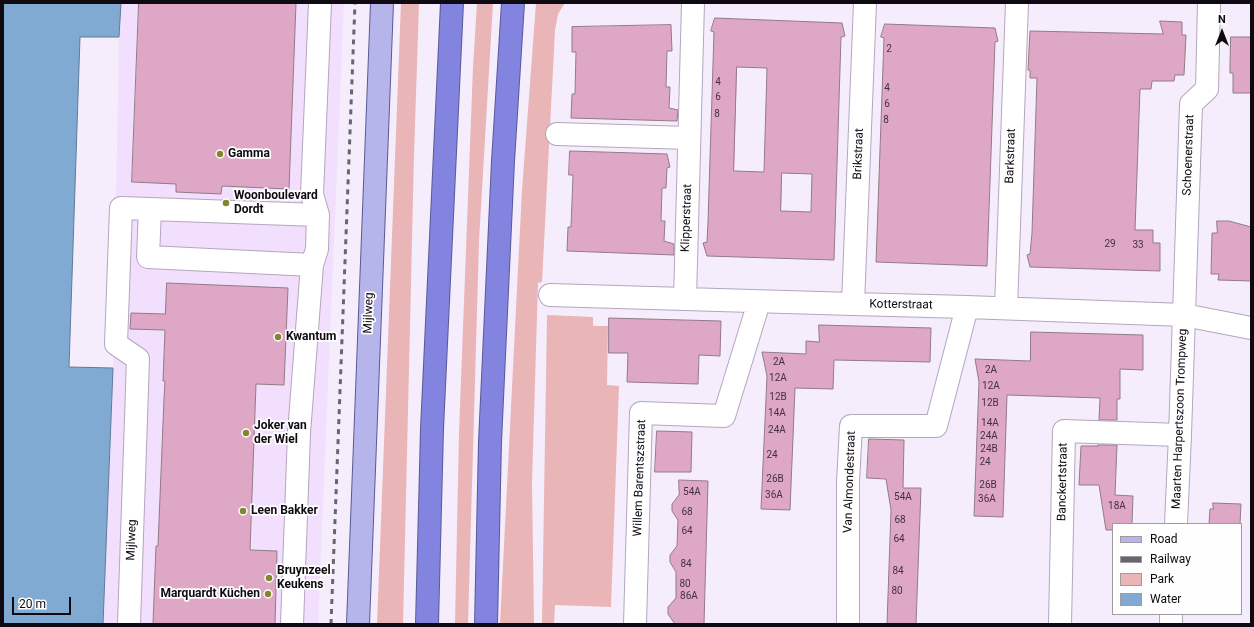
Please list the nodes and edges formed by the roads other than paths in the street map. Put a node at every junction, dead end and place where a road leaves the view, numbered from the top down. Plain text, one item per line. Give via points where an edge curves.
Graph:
1 (320, 3) edge
2 (382, 3) edge
3 (452, 3) edge
4 (513, 3) edge
5 (693, 3) edge
6 (865, 3) edge
7 (1017, 3) edge
8 (1209, 3) edge
9 (557, 134) dead end
10 (689, 138) junction
11 (150, 209) junction
12 (318, 215) junction
13 (312, 265) junction
14 (550, 295) dead end
15 (685, 298) junction
16 (759, 302) junction
17 (853, 304) junction
18 (968, 307) junction
19 (1006, 308) junction
20 (1184, 315) junction
21 (1251, 328) edge
22 (1180, 435) junction
23 (1176, 523) edge
24 (129, 624) edge
25 (292, 624) edge
26 (358, 624) edge
27 (427, 624) edge
28 (486, 624) edge
29 (636, 624) edge
30 (848, 624) edge
31 (1060, 624) edge

1 - 12 street via 312,194
2 - 26 main road, Mijlweg
3 - 27 highway via 432,421
4 - 28 highway via 502,161 490,442
5 - 10 street, Klipperstraat
6 - 17 street, Brikstraat
7 - 19 street, Barkstraat
8 - 20 street, Schoenerstraat via 1206,89 1191,104
9 - 10 street
10 - 15 street, Klipperstraat
11 - 12 street, Mijlweg
11 - 13 street via 148,257
11 - 24 street, Mijlweg via 121,208 116,344 138,359
12 - 13 street via 317,249
13 - 25 street via 299,433
14 - 15 street, Kotterstraat
15 - 16 street, Kotterstraat
16 - 17 street, Kotterstraat
16 - 29 street, Willem Barentszstraat via 724,416 641,413
17 - 18 street, Kotterstraat
18 - 19 street, Kotterstraat
18 - 30 street, Van Almondestraat via 936,426 850,426
19 - 20 street, Kotterstraat
20 - 21 street, Kotterstraat
20 - 22 street, Maarten Harpertszoon Trompweg
22 - 23 street, Maarten Harpertszoon Trompweg
22 - 31 street, Banckertstraat via 1064,431

